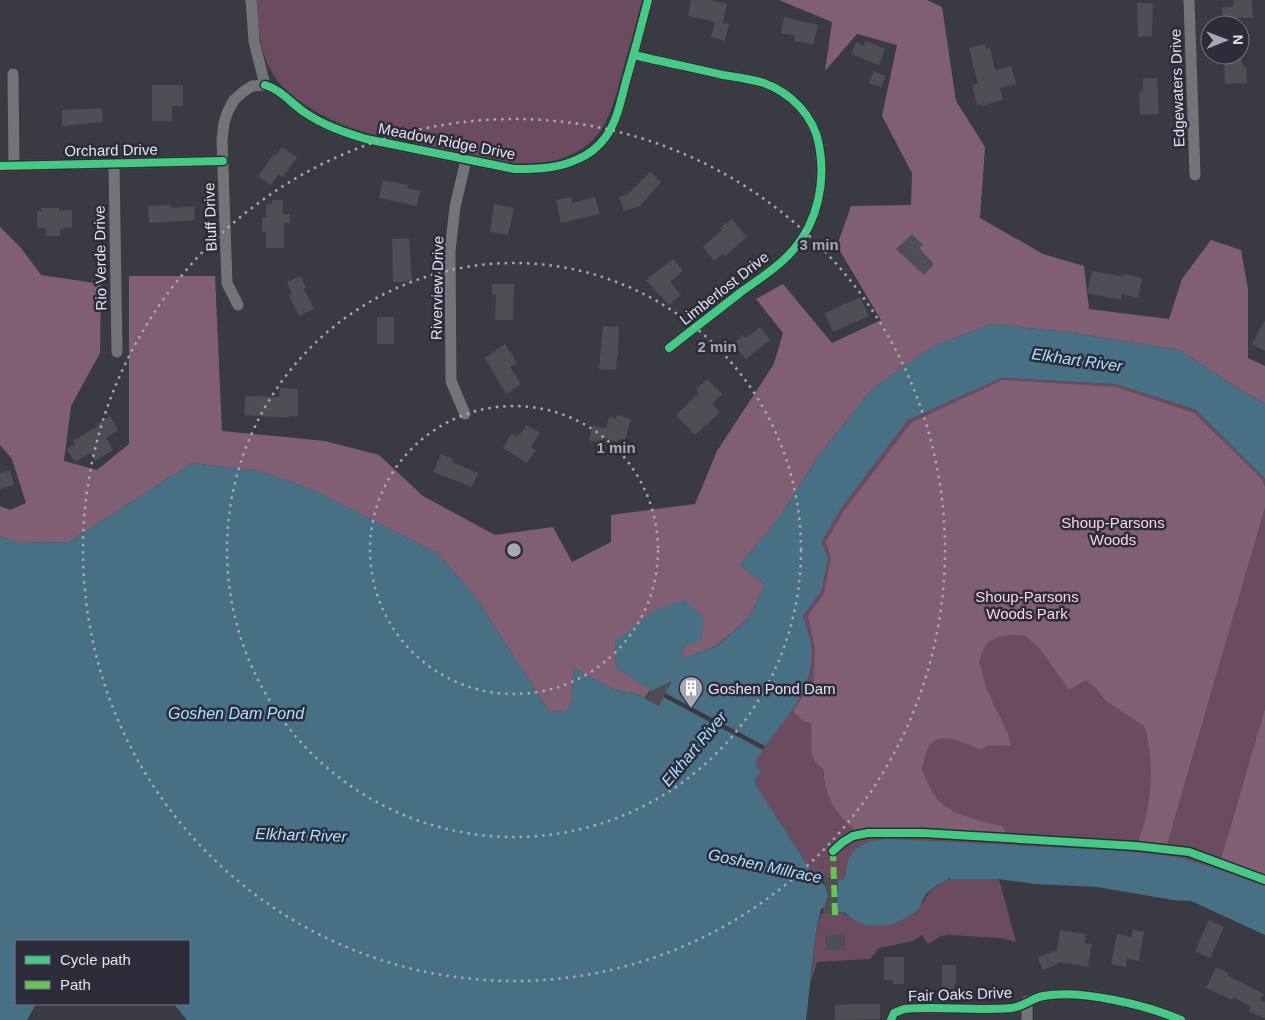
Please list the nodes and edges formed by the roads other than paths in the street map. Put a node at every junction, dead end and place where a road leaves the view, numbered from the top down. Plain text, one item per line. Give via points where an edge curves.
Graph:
1 (251, 0) edge
2 (648, 0) edge
3 (1188, 0) edge
4 (634, 55) junction
5 (13, 74) dead end
6 (265, 85) junction
7 (466, 160) junction
8 (223, 161) junction
9 (114, 164) junction
10 (0, 166) edge
11 (14, 166) junction
12 (1195, 175) dead end
13 (238, 305) dead end
14 (669, 348) dead end
15 (117, 352) dead end
16 (465, 414) dead end
17 (1027, 1001) junction
18 (893, 1016) edge
19 (1027, 1020) edge
20 (1181, 1020) edge

1 - 6 street via 254,41
2 - 4 street, Meadow Ridge Drive
3 - 12 street, Edgewaters Drive
4 - 7 street, Meadow Ridge Drive via 613,124 605,138 579,159 538,169 514,169
4 - 14 street, Limberlost Drive via 764,83 785,94 808,116 818,138 822,162 815,211 794,250
5 - 11 street
6 - 7 street, Meadow Ridge Drive via 320,122 342,132
6 - 8 street, Bluff Drive via 252,86 234,100 228,111 222,140
7 - 16 street, Riverview Drive via 455,208 450,251 451,381
8 - 9 street, Orchard Drive
8 - 13 street, Bluff Drive via 227,283
9 - 11 street, Orchard Drive
9 - 15 street, Rio Verde Drive
10 - 11 street, Orchard Drive
17 - 18 street, Fair Oaks Drive via 1014,1008 911,1008
17 - 19 street
17 - 20 street, Fair Oaks Drive via 1069,994 1135,1005

